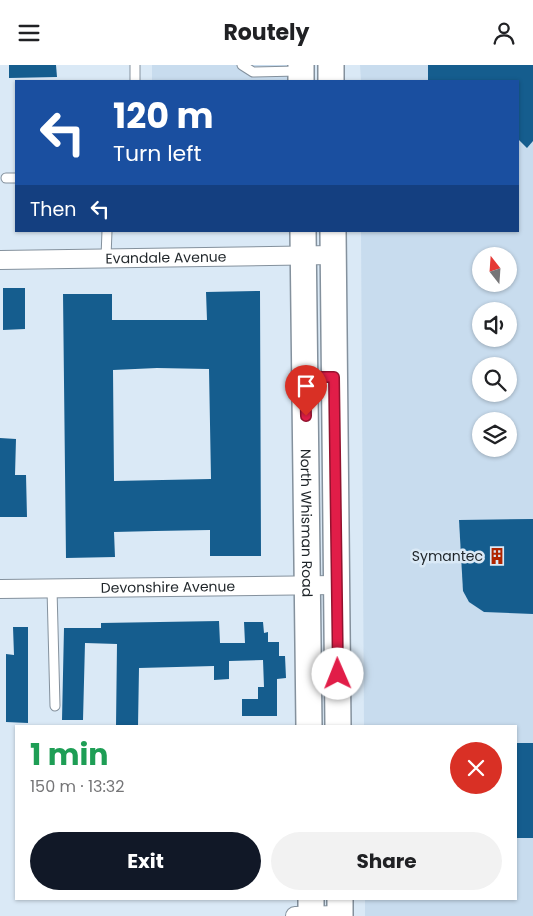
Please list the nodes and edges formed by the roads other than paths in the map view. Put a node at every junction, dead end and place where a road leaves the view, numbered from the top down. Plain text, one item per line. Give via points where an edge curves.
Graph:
1 (135, 65) edge
2 (242, 65) edge
3 (331, 65) edge
4 (301, 73) edge
5 (135, 80) edge
6 (331, 80) edge
7 (6, 178) dead end
8 (15, 178) edge
9 (107, 232) edge
10 (303, 243) edge
11 (333, 243) edge
12 (106, 257) junction
13 (0, 260) edge
14 (305, 377) junction
15 (334, 377) junction
16 (336, 585) junction
17 (308, 586) junction
18 (0, 589) edge
19 (52, 589) junction
20 (55, 707) dead end
21 (309, 725) edge
22 (338, 725) edge
23 (340, 910) edge
24 (307, 911) edge

1 - 5 lane
2 - 4 lane via 253,72
3 - 6 main road
7 - 8 lane
9 - 12 lane
10 - 11 street, Evandale Avenue
10 - 12 street, Evandale Avenue
10 - 14 main road, North Whisman Road
11 - 15 main road, North Whisman Road
12 - 13 street, Evandale Avenue
14 - 15 main road
14 - 17 main road, North Whisman Road
15 - 16 main road, North Whisman Road
16 - 17 street, Devonshire Avenue
16 - 22 main road, North Whisman Road
17 - 19 street, Devonshire Avenue
17 - 21 main road, North Whisman Road
18 - 19 street, Devonshire Avenue
19 - 20 lane
23 - 24 street

